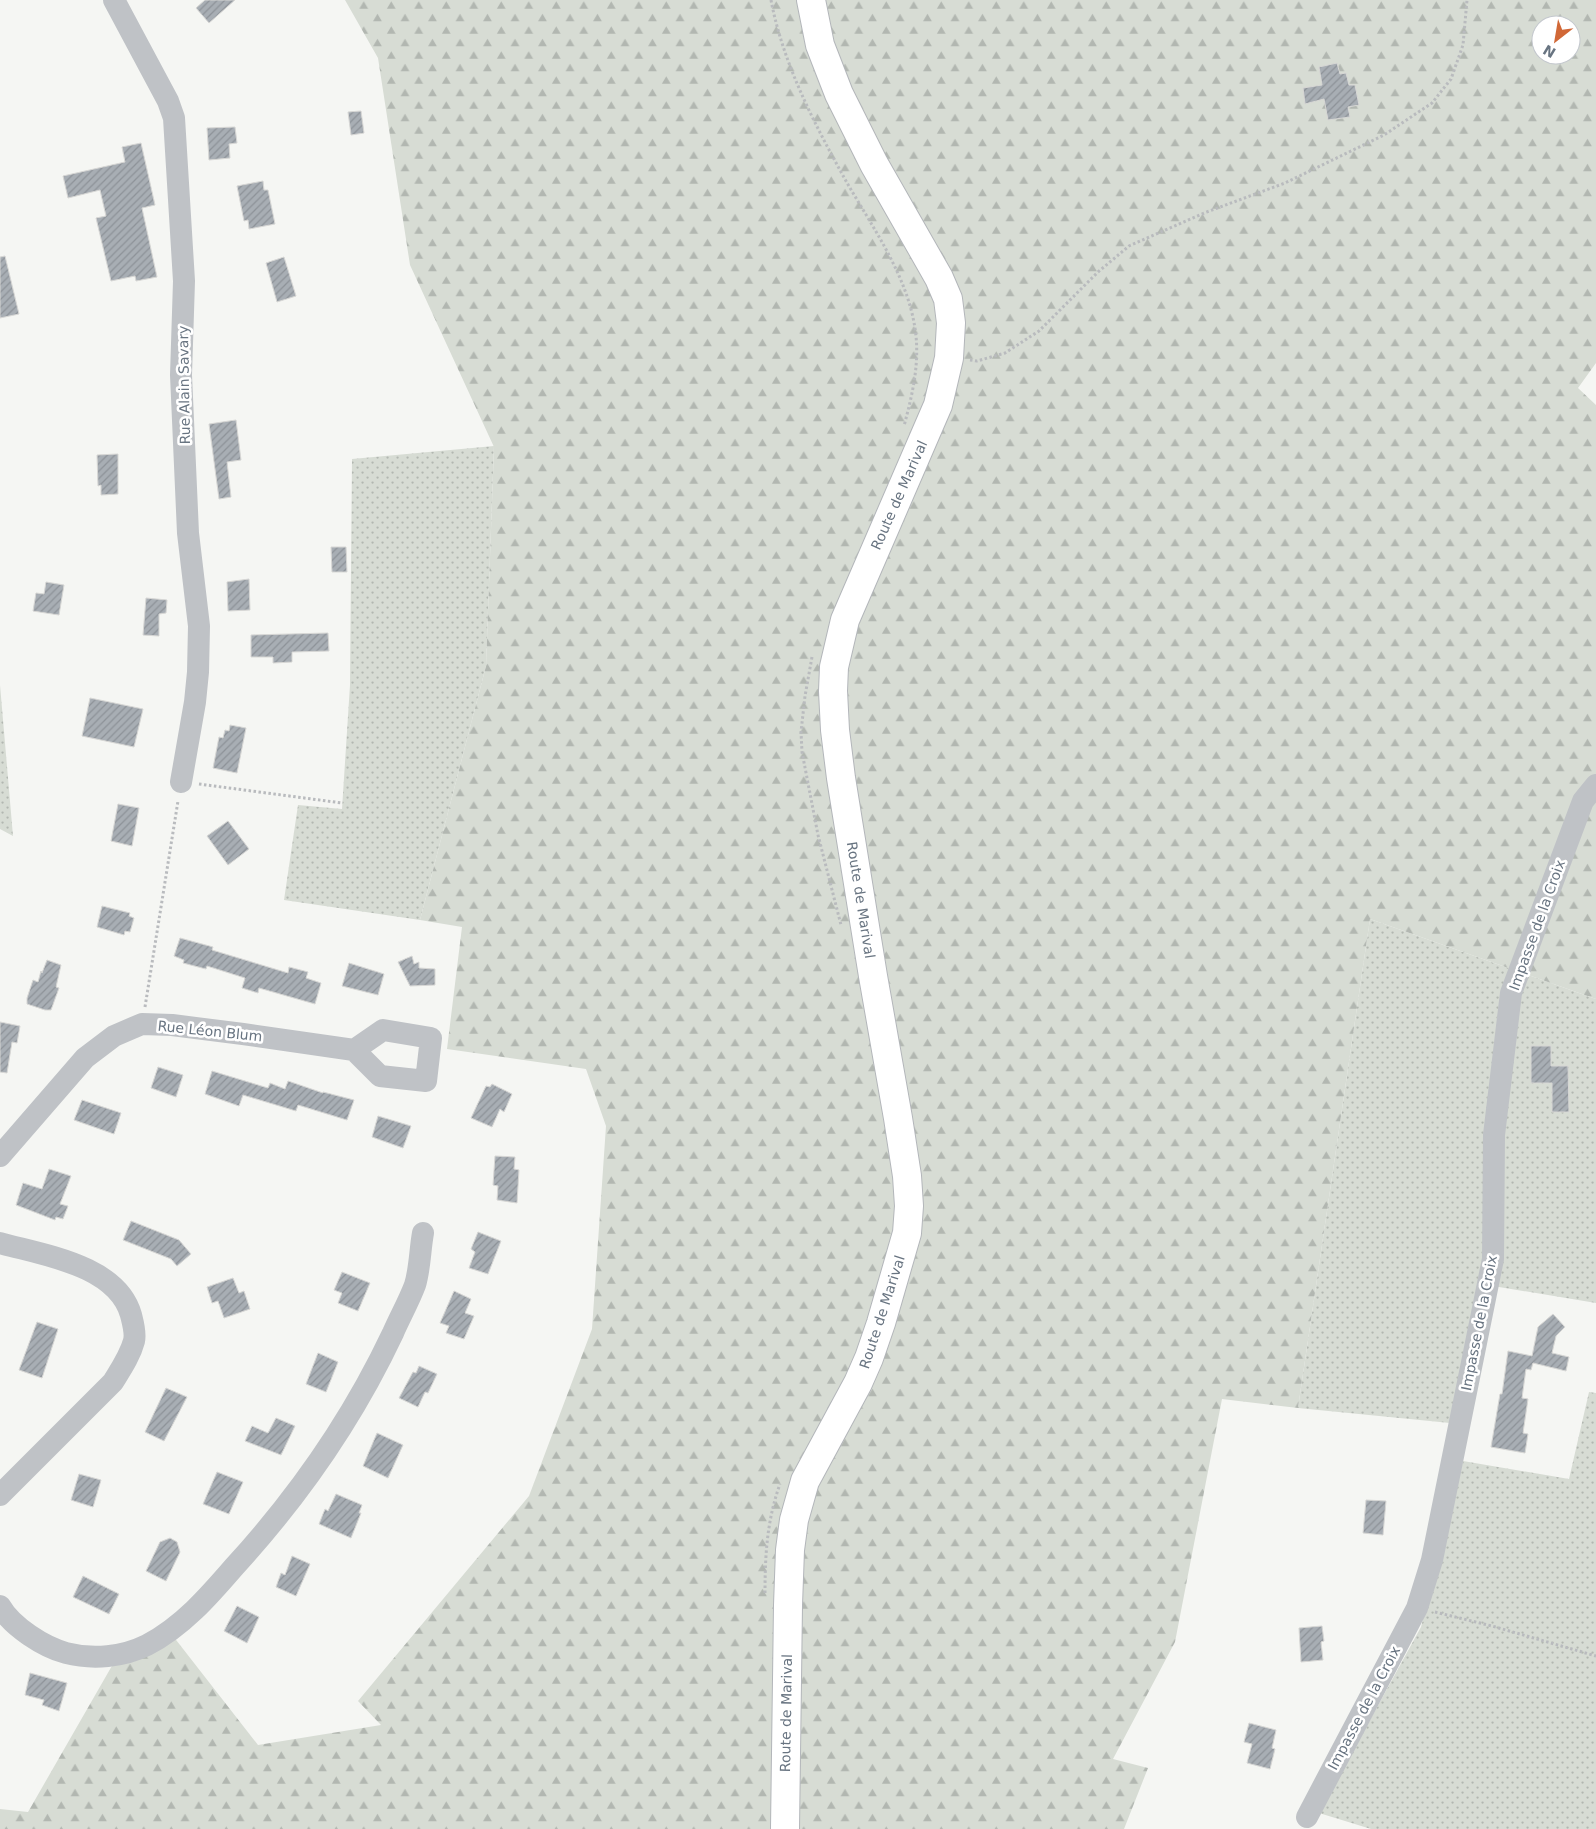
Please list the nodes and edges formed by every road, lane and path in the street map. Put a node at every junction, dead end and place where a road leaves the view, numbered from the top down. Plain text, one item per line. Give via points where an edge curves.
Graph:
1 (114, 0) edge
2 (771, 0) edge
3 (812, 0) edge
4 (1467, 0) edge
5 (950, 358) junction
6 (902, 432) dead end
7 (812, 656) dead end
8 (181, 782) junction
9 (1596, 785) edge
10 (342, 803) dead end
11 (842, 927) dead end
12 (142, 1024) junction
13 (354, 1050) dead end
14 (0, 1156) edge
15 (423, 1233) dead end
16 (0, 1243) edge
17 (781, 1480) dead end
18 (0, 1495) edge
19 (765, 1602) dead end
20 (0, 1606) edge
21 (1417, 1608) junction
22 (1596, 1656) edge
23 (1307, 1817) dead end
24 (785, 1829) edge

1 - 8 street, Rue Alain Savary via 174,118 184,282 182,375 188,533 199,626 195,702
2 - 6 path via 781,45 796,81 828,147 898,271 911,311 916,335 916,368
3 - 5 main road, Route de Marival via 820,45 839,94 948,299 952,322
4 - 5 path via 1463,45 1451,79 1432,103 1384,135 1285,183 1204,213 1129,246 1039,331 1005,353 977,361
5 - 24 main road, Route de Marival via 938,405 845,620 834,667 835,730 841,778 898,1118 909,1206 904,1242 869,1358 808,1474 794,1520 788,1587
7 - 11 path via 801,732 802,752 818,835
8 - 10 path
8 - 12 path
9 - 21 street, Impasse de la Croix via 1583,800 1511,993 1494,1136 1493,1259 1432,1560
12 - 13 street, Rue Léon Blum via 172,1025
12 - 14 street, Rue Léon Blum via 114,1036 84,1058
15 - 20 street via 415,1284 379,1363 349,1415 306,1481 265,1533 177,1626 146,1645 116,1656 82,1657 52,1649 23,1631
16 - 18 street via 78,1265 97,1274 128,1304 135,1339 113,1382
17 - 19 path via 768,1531
21 - 22 path
21 - 23 street, Impasse de la Croix

